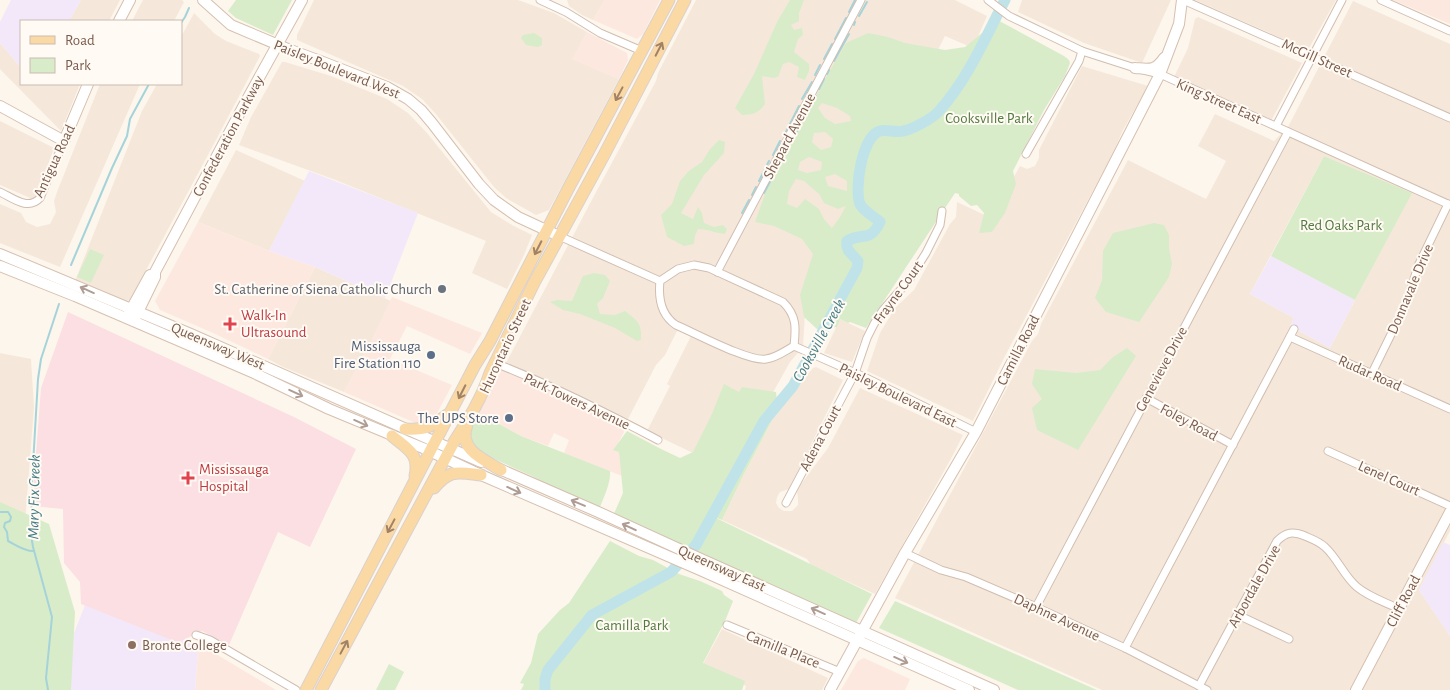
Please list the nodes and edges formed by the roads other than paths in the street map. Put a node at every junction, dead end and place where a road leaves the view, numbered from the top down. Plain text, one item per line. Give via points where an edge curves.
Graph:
1 (130, 0) edge
2 (203, 0) edge
3 (302, 0) edge
4 (540, 0) edge
5 (669, 0) edge
6 (685, 0) edge
7 (861, 0) edge
8 (1183, 0) edge
9 (1342, 0) edge
10 (1381, 0) edge
11 (557, 3) edge
12 (991, 3) edge
13 (120, 20) edge
14 (1450, 31) edge
15 (1174, 40) junction
16 (277, 45) junction
17 (642, 51) junction
18 (1082, 51) junction
19 (1312, 56) junction
20 (1135, 68) junction
21 (1160, 74) junction
22 (88, 85) edge
23 (0, 106) edge
24 (1450, 118) edge
25 (1276, 126) junction
26 (1288, 132) junction
27 (64, 141) junction
28 (1026, 154) dead end
29 (0, 192) edge
30 (1449, 204) edge
31 (942, 211) dead end
32 (547, 230) junction
33 (559, 236) junction
34 (0, 254) edge
35 (0, 266) edge
36 (717, 272) junction
37 (660, 281) junction
38 (133, 316) junction
39 (1294, 329) dead end
40 (1290, 337) junction
41 (796, 347) junction
42 (495, 363) junction
43 (855, 373) junction
44 (1372, 374) junction
45 (1146, 398) junction
46 (1450, 409) edge
47 (452, 411) junction
48 (471, 416) junction
49 (405, 429) junction
50 (976, 432) junction
51 (392, 436) junction
52 (658, 440) dead end
53 (1233, 445) junction
54 (433, 446) junction
55 (1328, 451) dead end
56 (448, 453) junction
57 (500, 470) junction
58 (480, 475) junction
59 (414, 483) junction
60 (423, 501) junction
61 (786, 504) dead end
62 (1450, 506) edge
63 (1450, 512) edge
64 (905, 553) junction
65 (700, 565) junction
66 (1036, 607) junction
67 (1399, 609) junction
68 (1238, 615) junction
69 (727, 625) dead end
70 (862, 630) junction
71 (196, 635) dead end
72 (1289, 638) dead end
73 (857, 640) junction
74 (1125, 648) junction
75 (840, 672) junction
76 (1199, 686) junction
77 (296, 690) edge
78 (306, 690) edge
79 (321, 690) edge
80 (830, 690) edge
81 (968, 690) edge
82 (994, 690) edge
83 (1207, 690) edge
84 (1356, 690) edge

1 - 13 main road
2 - 16 main road, Paisley Boulevard West via 231,25
3 - 16 main road, Confederation Parkway
4 - 11 street
5 - 17 main road, Hurontario Street
33 -> 6 main road, Hurontario Street
7 - 36 street, Shepard Avenue
8 - 15 main road, Camilla Road
8 - 19 street, McGill Street
9 - 19 street
10 - 14 street
11 - 17 street via 600,33
12 - 18 street, King Street East
15 - 20 main road via 1158,66
15 - 21 main road, Camilla Road
16 - 32 main road, Paisley Boulevard West via 386,87 408,99 421,110 494,200
16 - 38 main road, Confederation Parkway
17 -> 32 main road, Hurontario Street
18 - 20 street, King Street East
18 - 28 street
19 - 24 street, McGill Street
19 - 25 street
20 - 21 street, King Street East
21 - 25 street, King Street East
21 - 50 main road, Camilla Road
22 - 27 main road, Antigua Road
23 - 27 main road
25 - 26 street, King Street East
26 - 30 street, King Street East
26 - 45 street, Genevieve Drive
27 - 29 street, Antigua Road via 37,202 25,204
30 - 44 street, Donnavale Drive via 1418,266 1407,302
31 - 43 street, Frayne Court via 940,225 913,274 874,324
32 - 33 main road, Paisley Boulevard West
32 -> 47 main road, Hurontario Street
33 - 37 street
33 - 42 main road, Hurontario Street
38 -> 34 main road, Queensway West
35 - 38 main road, Queensway West
36 - 37 street via 688,266
36 - 41 street via 790,308 796,329
37 - 41 street via 662,308 676,325 758,360
38 - 49 main road, Queensway West via 285,375
38 -> 51 main road, Queensway West
39 - 40 street
40 - 44 street, Rudar Road
40 - 53 street
41 - 43 street, Paisley Boulevard East
42 - 48 main road, Hurontario Street
42 - 52 street, Park Towers Avenue via 573,397
43 - 50 street, Paisley Boulevard East
43 - 61 street, Adena Court
44 - 46 street, Rudar Road
45 - 53 street, Foley Road
45 - 66 street, Genevieve Drive
47 - 49 main road via 429,428
47 - 54 main road, Hurontario Street
48 - 56 main road, Hurontario Street
48 - 57 main road via 464,432 467,444 474,454
49 - 54 main road, Queensway West
50 - 64 main road, Camilla Road
51 - 54 main road, Queensway West
51 - 59 main road via 415,458 418,466
53 - 74 street
54 - 56 main road
54 - 59 main road, Hurontario Street
55 - 62 street, Lenel Court
56 - 57 main road, Queensway East
56 - 58 main road, Queensway East
56 - 60 main road, Hurontario Street
65 -> 57 main road, Queensway East via 678,549 596,510
58 - 60 main road via 460,472 448,475
58 -> 65 main road, Queensway East via 675,560
59 -> 78 main road, Hurontario Street
79 -> 60 main road, Hurontario Street
63 - 67 main road, Cliff Road
64 - 66 street, Daphne Avenue
64 - 70 main road, Camilla Road
70 -> 65 main road, Queensway East
65 - 73 main road, Queensway East
66 - 74 street, Daphne Avenue
67 - 68 street, Arbordale Drive via 1364,592 1321,543 1294,532 1277,541
67 - 84 main road, Cliff Road
68 - 72 street
68 - 76 street, Arbordale Drive
69 - 75 street, Camilla Place
70 - 73 main road, Camilla Road
70 - 82 main road, Queensway East
71 - 77 street
73 - 75 main road, Camilla Road
73 -> 81 main road, Queensway East
74 - 76 street, Daphne Avenue
75 - 80 main road, Camilla Road
76 - 83 street, Daphne Avenue

